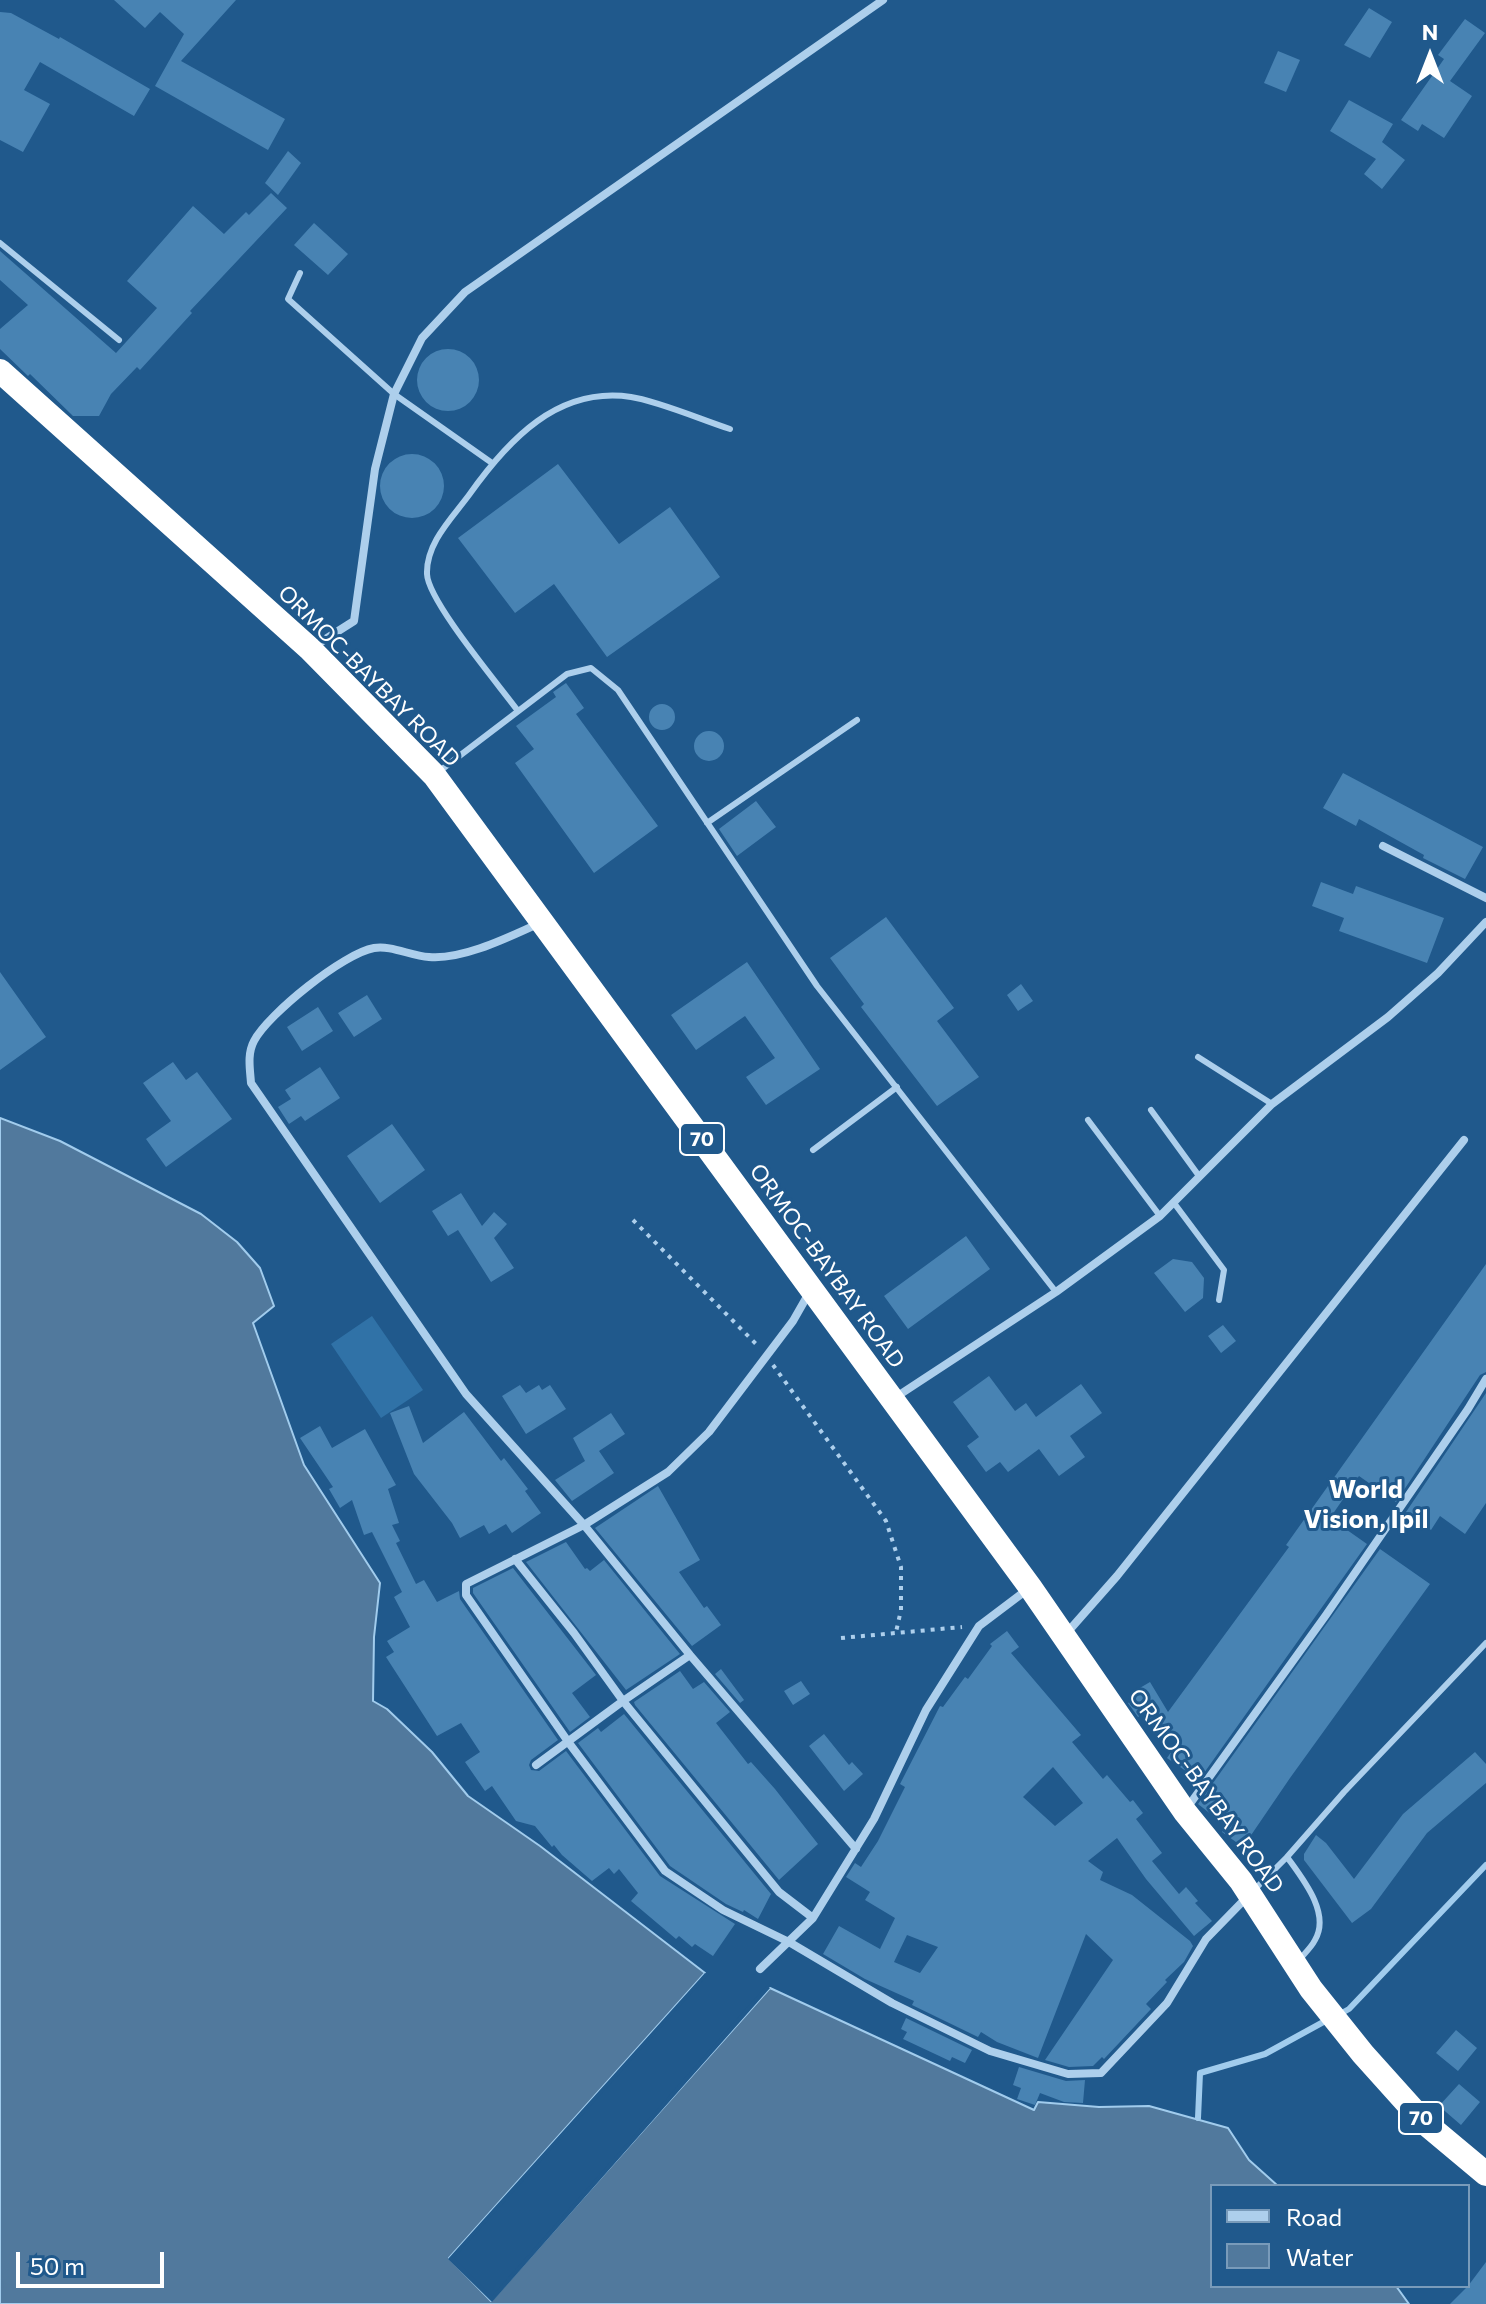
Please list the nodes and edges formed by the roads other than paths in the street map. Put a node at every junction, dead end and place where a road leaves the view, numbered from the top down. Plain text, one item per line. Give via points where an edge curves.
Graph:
1 (883, 0) edge
2 (0, 243) edge
3 (300, 273) dead end
4 (119, 340) dead end
5 (0, 371) edge
6 (394, 394) junction
7 (730, 429) dead end
8 (492, 463) junction
9 (310, 649) junction
10 (518, 711) junction
11 (857, 720) dead end
12 (434, 775) junction
13 (707, 823) junction
14 (1383, 846) dead end
15 (1486, 898) edge
16 (543, 922) junction
17 (1486, 922) edge
18 (1198, 1057) dead end
19 (897, 1087) junction
20 (1272, 1104) junction
21 (1151, 1110) dead end
22 (1088, 1120) dead end
23 (1464, 1140) dead end
24 (813, 1150) dead end
25 (1199, 1176) junction
26 (1174, 1203) junction
27 (1160, 1216) junction
28 (812, 1287) junction
29 (1056, 1292) junction
30 (1219, 1300) dead end
31 (1486, 1379) edge
32 (892, 1400) junction
33 (584, 1525) junction
34 (515, 1559) junction
35 (1030, 1587) junction
36 (1065, 1636) junction
37 (1486, 1643) edge
38 (690, 1655) junction
39 (623, 1701) junction
40 (569, 1743) junction
41 (536, 1765) dead end
42 (1185, 1812) junction
43 (856, 1849) junction
44 (1287, 1857) junction
45 (1250, 1894) junction
46 (813, 1918) junction
47 (789, 1942) junction
48 (1294, 1965) junction
49 (760, 1969) dead end
50 (1486, 2174) edge

1 - 6 street via 465,292 422,338
2 - 4 lane
3 - 6 lane via 288,299
5 - 9 highway, ORMOC-BAYBAY ROAD / 70
6 - 8 lane
6 - 9 street via 375,469 354,621
7 - 8 lane via 632,397 588,396 548,412
8 - 10 lane via 434,542 427,575 444,612
9 - 12 highway, ORMOC-BAYBAY ROAD / 70
10 - 12 lane
10 - 13 lane via 567,674 591,668 618,690
11 - 13 lane
12 - 16 highway, ORMOC-BAYBAY ROAD / 70
13 - 19 lane via 817,986
14 - 15 street
16 - 28 highway, ORMOC-BAYBAY ROAD / 70
16 - 33 street via 454,955 429,957 375,948 341,962 281,1008 254,1040 249,1056 251,1083 466,1394
17 - 20 street via 1388,1017
18 - 20 lane
19 - 24 lane
19 - 29 lane
20 - 25 street
21 - 25 lane
22 - 27 lane
23 - 36 street
25 - 26 street
26 - 27 street
26 - 30 lane via 1224,1270
27 - 29 street
28 - 32 highway, ORMOC-BAYBAY ROAD / 70
28 - 33 street via 793,1321 709,1432 668,1472
29 - 32 street
31 - 42 street
32 - 35 highway, ORMOC-BAYBAY ROAD / 70
33 - 34 street
33 - 38 street
34 - 39 street
34 - 40 street via 466,1584 466,1595
35 - 36 highway, ORMOC-BAYBAY ROAD / 70
35 - 43 street via 979,1626 926,1710
36 - 42 highway, ORMOC-BAYBAY ROAD / 70
37 - 44 lane
38 - 39 street
38 - 43 street
39 - 40 street
39 - 46 street via 779,1892
40 - 41 street
40 - 47 street via 665,1871 723,1910
42 - 45 highway, ORMOC-BAYBAY ROAD / 70
43 - 46 street
44 - 45 lane
44 - 48 lane via 1309,1887 1319,1919 1317,1938
45 - 47 street via 1206,1939 1167,2003 1136,2038 1101,2073 1087,2075 990,2051 892,2003
45 - 48 highway, ORMOC-BAYBAY ROAD / 70
46 - 47 street
47 - 49 street
48 - 50 highway, ORMOC-BAYBAY ROAD / 70 via 1425,2123

